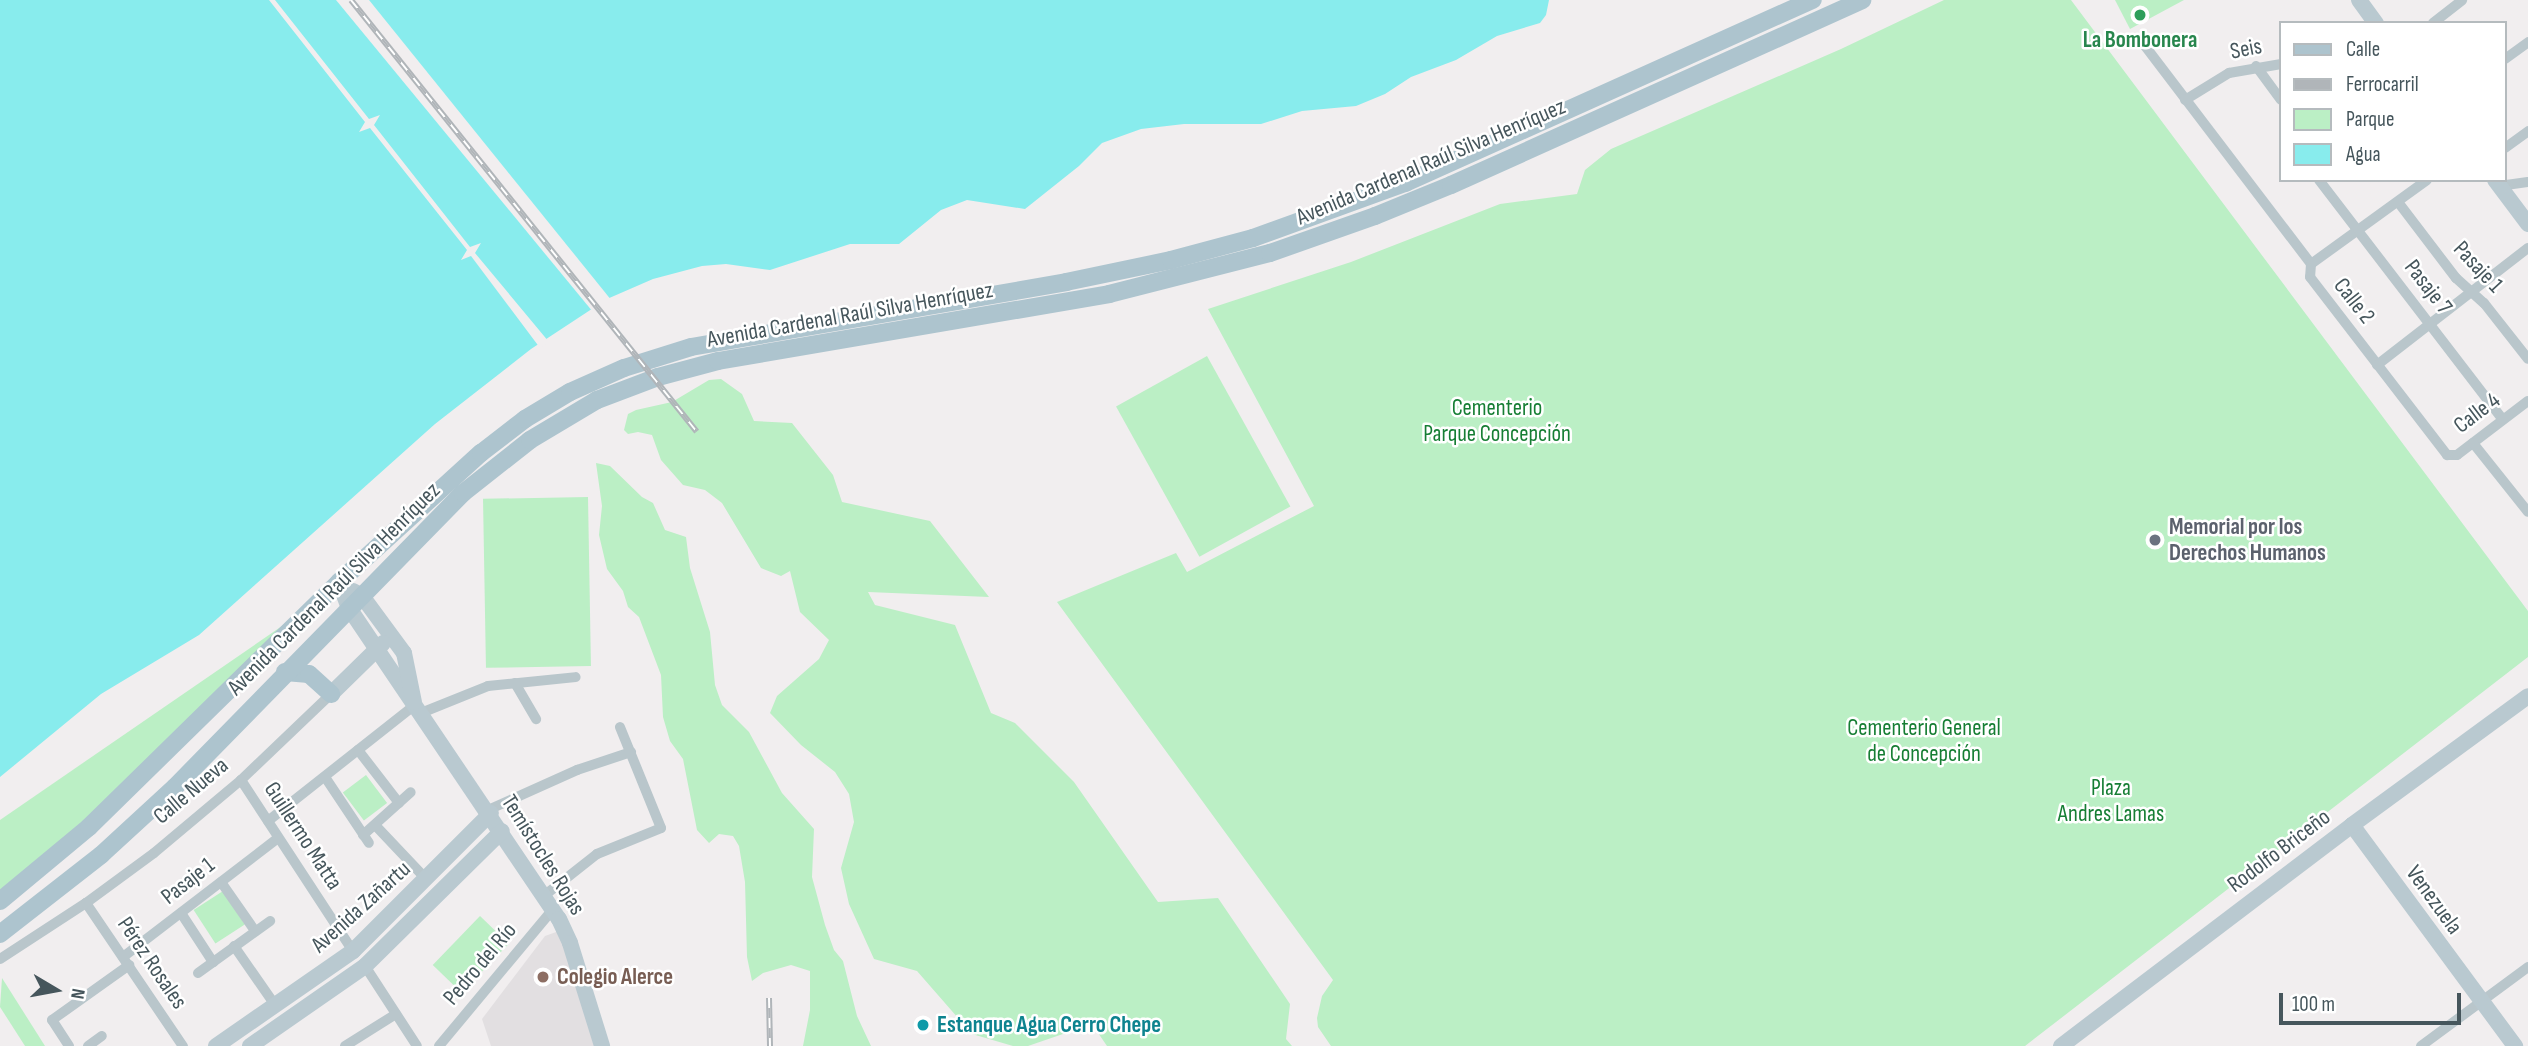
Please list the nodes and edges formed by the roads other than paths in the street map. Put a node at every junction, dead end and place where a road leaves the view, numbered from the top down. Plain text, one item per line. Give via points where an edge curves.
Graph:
1 (1813, 0) edge
2 (1862, 0) edge
3 (2359, 0) edge
4 (2462, 0) edge
5 (2375, 21) edge
6 (2436, 21) edge
7 (2142, 42) dead end
8 (2528, 42) edge
9 (2507, 58) edge
10 (2280, 64) edge
11 (2256, 66) junction
12 (2280, 99) edge
13 (2185, 100) junction
14 (2528, 131) edge
15 (2507, 147) edge
16 (2320, 182) edge
17 (2424, 182) edge
18 (2528, 182) edge
19 (2497, 183) edge
20 (2398, 202) junction
21 (2528, 224) edge
22 (2357, 231) junction
23 (2528, 248) edge
24 (2312, 264) junction
25 (2471, 293) junction
26 (2430, 324) junction
27 (2528, 359) edge
28 (2377, 365) junction
29 (2528, 401) edge
30 (2503, 420) junction
31 (2473, 443) junction
32 (2450, 456) joint
33 (2527, 509) edge
34 (339, 582) junction
35 (355, 602) junction
36 (392, 634) junction
37 (377, 650) junction
38 (285, 672) junction
39 (576, 677) dead end
40 (515, 683) junction
41 (331, 694) junction
42 (2528, 696) edge
43 (418, 709) junction
44 (536, 719) dead end
45 (620, 727) dead end
46 (358, 750) junction
47 (631, 752) junction
48 (325, 777) junction
49 (241, 780) junction
50 (411, 792) dead end
51 (399, 803) junction
52 (489, 812) junction
53 (268, 821) junction
54 (375, 825) junction
55 (2351, 825) junction
56 (502, 831) junction
57 (278, 838) junction
58 (426, 879) junction
59 (221, 882) junction
60 (0, 901) edge
61 (549, 902) junction
62 (86, 903) junction
63 (181, 913) junction
64 (270, 920) dead end
65 (255, 931) junction
66 (0, 934) edge
67 (234, 946) junction
68 (353, 951) junction
69 (0, 959) edge
70 (126, 961) junction
71 (213, 962) junction
72 (365, 966) junction
73 (2528, 967) edge
74 (198, 973) dead end
75 (2481, 1001) junction
76 (275, 1005) junction
77 (396, 1014) junction
78 (102, 1037) dead end
79 (69, 1046) edge
80 (88, 1046) edge
81 (183, 1046) edge
82 (216, 1046) edge
83 (250, 1046) edge
84 (345, 1046) edge
85 (416, 1046) edge
86 (439, 1046) edge
87 (602, 1046) edge
88 (2061, 1046) edge
89 (2421, 1046) edge
90 (2515, 1046) edge

1 - 34 main road, Avenida Cardenal Raúl Silva Henríquez via 1405,183 1254,238 1066,282 723,340 624,368 551,402 502,436
2 - 35 main road, Avenida Cardenal Raúl Silva Henríquez via 1451,185 1270,253 1109,294 718,361 615,392 552,425 485,474
3 - 5 street
4 - 6 street
7 - 13 street, Calle 2
8 - 9 street
10 - 11 street, Seis
11 - 12 street
11 - 13 street, Seis via 2228,73
13 - 24 street, Calle 2
14 - 15 street
16 - 22 street, Pasaje 7
17 - 20 street
18 - 19 street
19 - 21 street
20 - 22 street
20 - 25 street, Pasaje 1
22 - 24 street
22 - 26 street, Pasaje 7
23 - 25 street
24 - 28 street, Calle 2 via 2309,277
25 - 26 street
25 - 27 street, Pasaje 1
26 - 28 street
26 - 30 street, Pasaje 7
28 - 32 street, Calle 2
29 - 30 street, Calle 4
30 - 31 street, Calle 4
31 - 32 street, Calle 4
31 - 33 street
34 - 35 street, Temístocles Rojas
34 - 60 main road, Avenida Cardenal Raúl Silva Henríquez via 157,763 52,860
35 - 36 street, Temístocles Rojas
35 - 37 street, Temístocles Rojas
35 - 38 main road, Avenida Cardenal Raúl Silva Henríquez
36 - 37 street, Calle Nueva
36 - 43 street, Temístocles Rojas via 408,662
37 - 41 street, Calle Nueva
37 - 43 street, Temístocles Rojas
38 - 41 main road via 309,674
38 - 66 main road, Avenida Cardenal Raúl Silva Henríquez via 137,823
39 - 40 street
40 - 43 street via 476,689
40 - 44 street
41 - 49 street, Calle Nueva
42 - 55 street, Rodolfo Briceño
43 - 46 street
43 - 52 street, Temístocles Rojas
45 - 47 street
46 - 48 street
46 - 51 street
47 - 52 street via 577,770
47 - 61 street, Pedro del Río via 661,828 597,853
48 - 53 street
48 - 54 street via 366,839
49 - 53 street, Guillermo Matta
49 - 62 street, Calle Nueva
50 - 51 street
51 - 54 street
52 - 56 street, Temístocles Rojas
52 - 58 street, Avenida Zañartu
53 - 57 street, Guillermo Matta
54 - 58 street
55 - 75 street, Venezuela
55 - 88 street, Rodolfo Briceño
56 - 61 street, Temístocles Rojas
56 - 72 street, Avenida Zañartu
57 - 59 street, Pasaje 1
57 - 68 street, Guillermo Matta
58 - 68 street, Avenida Zañartu
59 - 63 street, Pasaje 1
59 - 65 street
61 - 86 street, Pedro del Río
61 - 87 street, Temístocles Rojas via 570,943
62 - 69 street, Calle Nueva
62 - 70 street, Pérez Rosales
63 - 70 street, Pasaje 1
63 - 71 street
64 - 65 street
65 - 67 street
67 - 71 street
67 - 76 street
68 - 76 street, Avenida Zañartu
70 - 79 street, Pasaje 1 via 52,1020
70 - 81 street, Pérez Rosales
71 - 74 street
72 - 77 street
72 - 83 street, Avenida Zañartu
73 - 75 street
75 - 89 street
75 - 90 street, Venezuela
76 - 82 street, Avenida Zañartu
77 - 84 street
77 - 85 street
78 - 80 street

